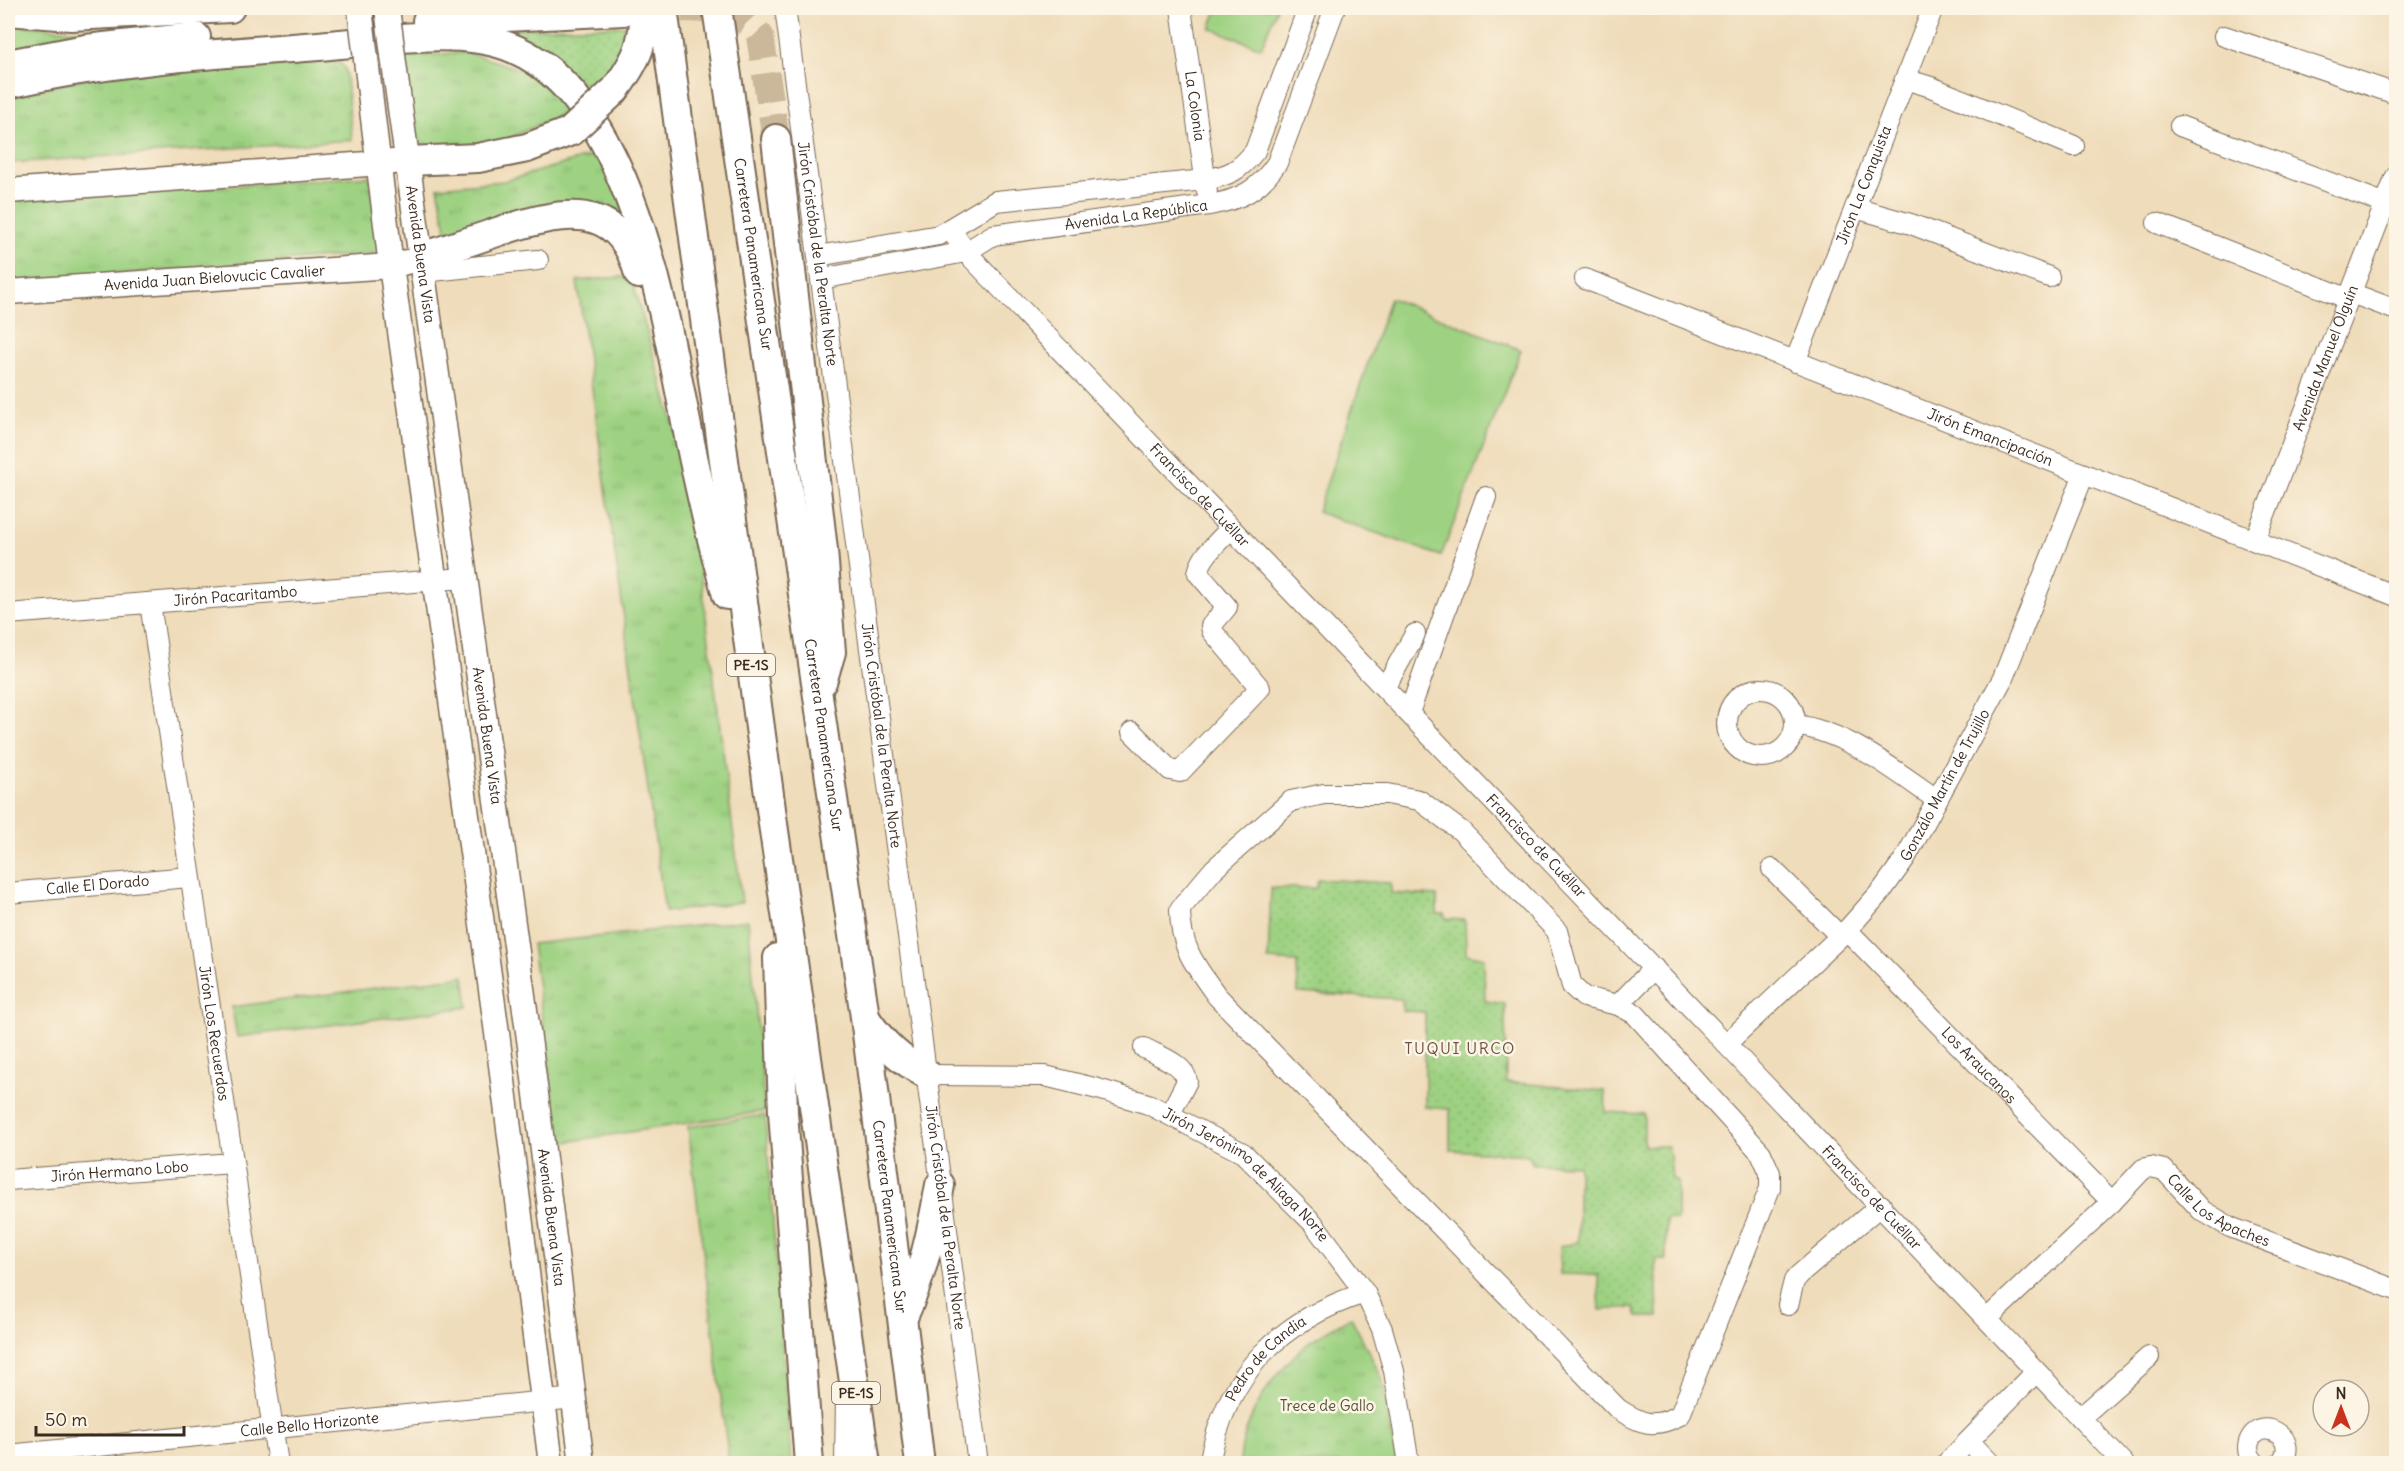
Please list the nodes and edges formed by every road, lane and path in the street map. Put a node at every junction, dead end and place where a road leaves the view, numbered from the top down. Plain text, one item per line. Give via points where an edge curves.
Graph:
1 (230, 8) edge
2 (360, 8) edge
3 (387, 8) edge
4 (663, 8) edge
5 (717, 8) edge
6 (785, 8) edge
7 (1181, 8) edge
8 (1308, 8) edge
9 (1335, 8) edge
10 (1934, 8) edge
11 (634, 9) edge
12 (8, 11) edge
13 (2224, 36) dead end
14 (8, 64) edge
15 (1905, 79) junction
16 (8, 84) edge
17 (2397, 94) edge
18 (2180, 126) dead end
19 (776, 139) tunnel mouth
20 (2074, 146) dead end
21 (408, 161) junction
22 (379, 164) junction
23 (2397, 176) edge
24 (1205, 180) junction
25 (8, 191) edge
26 (2386, 204) junction
27 (1209, 205) junction
28 (1855, 208) junction
29 (2157, 223) dead end
30 (951, 230) junction
31 (966, 252) junction
32 (818, 256) junction
33 (538, 260) dead end
34 (422, 265) junction
35 (391, 266) junction
36 (2049, 277) dead end
37 (821, 279) junction
38 (1585, 279) dead end
39 (8, 292) edge
40 (2350, 296) junction
41 (2397, 310) edge
42 (1795, 362) junction
43 (2084, 474) junction
44 (1486, 497) dead end
45 (707, 527) junction
46 (1231, 528) junction
47 (2255, 540) junction
48 (464, 578) junction
49 (435, 581) junction
50 (2397, 596) edge
51 (150, 603) junction
52 (8, 614) edge
53 (1415, 634) dead end
54 (1383, 686) junction
55 (754, 687) junction
56 (818, 696) junction
57 (1409, 713) junction
58 (1795, 725) dead end
59 (1132, 732) dead end
60 (1936, 799) junction
61 (773, 824) junction
62 (1772, 869) dead end
63 (189, 878) junction
64 (8, 893) edge
65 (1843, 933) junction
66 (1654, 968) junction
67 (1618, 1005) junction
68 (865, 1017) junction
69 (527, 1031) junction
70 (497, 1033) junction
71 (1726, 1044) junction
72 (1144, 1048) dead end
73 (927, 1075) junction
74 (1170, 1114) junction
75 (232, 1163) junction
76 (8, 1180) edge
77 (940, 1185) junction
78 (2112, 1202) junction
79 (1881, 1205) junction
80 (2397, 1290) edge
81 (1365, 1293) junction
82 (1788, 1305) dead end
83 (903, 1317) junction
84 (1988, 1318) junction
85 (846, 1322) junction
86 (2150, 1356) dead end
87 (2036, 1372) junction
88 (575, 1398) junction
89 (544, 1401) junction
90 (2080, 1418) junction
91 (275, 1430) junction
92 (1969, 1441) junction
93 (8, 1455) edge
94 (278, 1464) edge
95 (551, 1464) edge
96 (582, 1464) edge
97 (809, 1464) edge
98 (845, 1464) edge
99 (866, 1464) edge
100 (920, 1464) edge
101 (978, 1464) edge
102 (1209, 1464) edge
103 (1409, 1464) edge
104 (1946, 1464) edge
105 (1991, 1464) edge
106 (2124, 1464) edge
107 (2256, 1464) edge
108 (2279, 1464) edge

1 - 12 highway via 71,16
2 - 22 main road, Avenida Buena Vista, bridge
3 - 21 main road, Avenida Buena Vista, bridge
4 - 55 highway, PE-1S
5 - 56 highway, Carretera Panamericana Sur
6 - 32 street, Jirón Cristóbal de la Peralta Norte
7 - 24 street, La Colonia
8 - 24 street, Avenida La República via 1255,151 1242,167
9 - 27 street, Avenida La República via 1272,171 1252,192
10 - 15 street, Jirón La Conquista
11 - 14 highway via 342,25 147,41 86,48
11 - 21 highway, bridge via 643,40 635,62 615,90 571,131 527,148 488,156
13 - 17 street
15 - 20 street
15 - 28 street, Jirón La Conquista
16 - 45 highway via 96,67 424,38 492,41 534,59 560,82 585,113 632,200 660,293
18 - 26 street
19 - 56 highway via 831,652
21 - 22 main road
21 - 34 main road, Avenida Buena Vista
22 - 25 main road
22 - 35 main road, Avenida Buena Vista
23 - 26 street, Avenida Manuel Olguín
24 - 27 street, La Colonia
24 - 30 street, Avenida La República via 996,201
26 - 40 street, Avenida Manuel Olguín
27 - 31 street, Avenida La República via 993,235
28 - 36 street via 1911,224
28 - 42 street, Jirón La Conquista
29 - 40 street
30 - 31 street, Francisco de Cuéllar
30 - 32 street, Avenida La República
31 - 37 street, Avenida La República
31 - 46 street, Francisco de Cuéllar
32 - 37 street, Jirón Cristóbal de la Peralta Norte
33 - 34 street
34 - 35 main road, Avenida Juan Bielovucic Cavalier
34 - 45 highway via 550,216 581,215 603,222 620,234 636,263
34 - 48 main road, Avenida Buena Vista
35 - 39 main road, Avenida Juan Bielovucic Cavalier
35 - 49 main road, Avenida Buena Vista
37 - 73 street, Jirón Cristóbal de la Peralta Norte
38 - 42 street, Jirón Emancipación
40 - 41 street
40 - 47 street, Avenida Manuel Olguín
42 - 43 street, Jirón Emancipación
43 - 47 street, Jirón Emancipación
43 - 60 street, Gonzálo Martín de Trujillo via 2003,678
44 - 57 street
45 - 55 highway
46 - 54 street, Francisco de Cuéllar
46 - 59 street via 1208,553 1198,573 1227,607 1211,626 1212,631 1260,688 1180,772 1170,770
47 - 50 street, Jirón Emancipación
48 - 49 street, Jirón Pacaritambo
48 - 69 main road, Avenida Buena Vista
49 - 51 street, Jirón Pacaritambo
49 - 70 main road, Avenida Buena Vista
51 - 52 street, Jirón Pacaritambo
51 - 63 street, Jirón Los Recuerdos
53 - 54 street
54 - 57 street, Francisco de Cuéllar
55 - 61 highway, PE-1S
56 - 68 highway, Carretera Panamericana Sur
57 - 66 street, Francisco de Cuéllar
58 - 60 street via 1837,737
60 - 65 street, Gonzálo Martín de Trujillo via 1894,876
61 - 85 highway, PE-1S
61 - 97 highway via 783,1112
62 - 65 street, Los Araucanos
63 - 64 street, Calle El Dorado
63 - 75 street, Jirón Los Recuerdos
65 - 71 street, Gonzálo Martín de Trujillo
65 - 78 street, Los Araucanos
66 - 67 street
66 - 71 street, Francisco de Cuéllar
67 - 67 street via 1584,998 1572,986 1557,931 1461,831 1419,800 1387,794 1324,794 1291,801 1214,869 1180,909 1180,932 1192,962 1217,996 1618,1409 1640,1423 1666,1422 1680,1414 1770,1188 1770,1173 1761,1153 1635,1014
68 - 73 highway via 888,1048
68 - 83 highway, Carretera Panamericana Sur
69 - 70 main road
69 - 88 main road, Avenida Buena Vista
70 - 89 main road, Avenida Buena Vista
71 - 79 street, Francisco de Cuéllar
72 - 74 street via 1186,1075 1187,1081
73 - 74 street, Jirón Jerónimo de Aliaga Norte via 1045,1077 1098,1089
73 - 77 street, Jirón Cristóbal de la Peralta Norte
74 - 81 street, Jirón Jerónimo de Aliaga Norte via 1243,1153 1313,1223
75 - 76 street, Jirón Hermano Lobo
75 - 91 street, Jirón Los Recuerdos
77 - 83 highway via 916,1288
77 - 101 street, Jirón Cristóbal de la Peralta Norte
78 - 80 street, Calle Los Apaches via 2143,1169 2158,1167 2201,1210 2229,1227
78 - 84 street, Calle Los Apaches
79 - 82 street via 1799,1275
79 - 84 street, Francisco de Cuéllar
81 - 102 street, Pedro de Candia via 1334,1303 1267,1345 1243,1378 1218,1426
81 - 103 street, Jirón Jerónimo de Aliaga Norte via 1382,1329 1394,1371
83 - 100 highway, Carretera Panamericana Sur
84 - 87 street, Francisco de Cuéllar
85 - 98 street
85 - 99 highway, PE-1S
86 - 90 street
87 - 90 street, Francisco de Cuéllar
87 - 92 street
88 - 89 street, Calle Bello Horizonte
88 - 96 main road, Avenida Buena Vista
89 - 91 street, Calle Bello Horizonte
89 - 95 main road, Avenida Buena Vista
90 - 106 street, Francisco de Cuéllar
91 - 93 street, Calle Bello Horizonte
91 - 94 street, Jirón Los Recuerdos
92 - 104 street
92 - 105 street
107 - 108 street via 2250,1458 2248,1445 2254,1434 2266,1429 2278,1432 2286,1442 2286,1454

